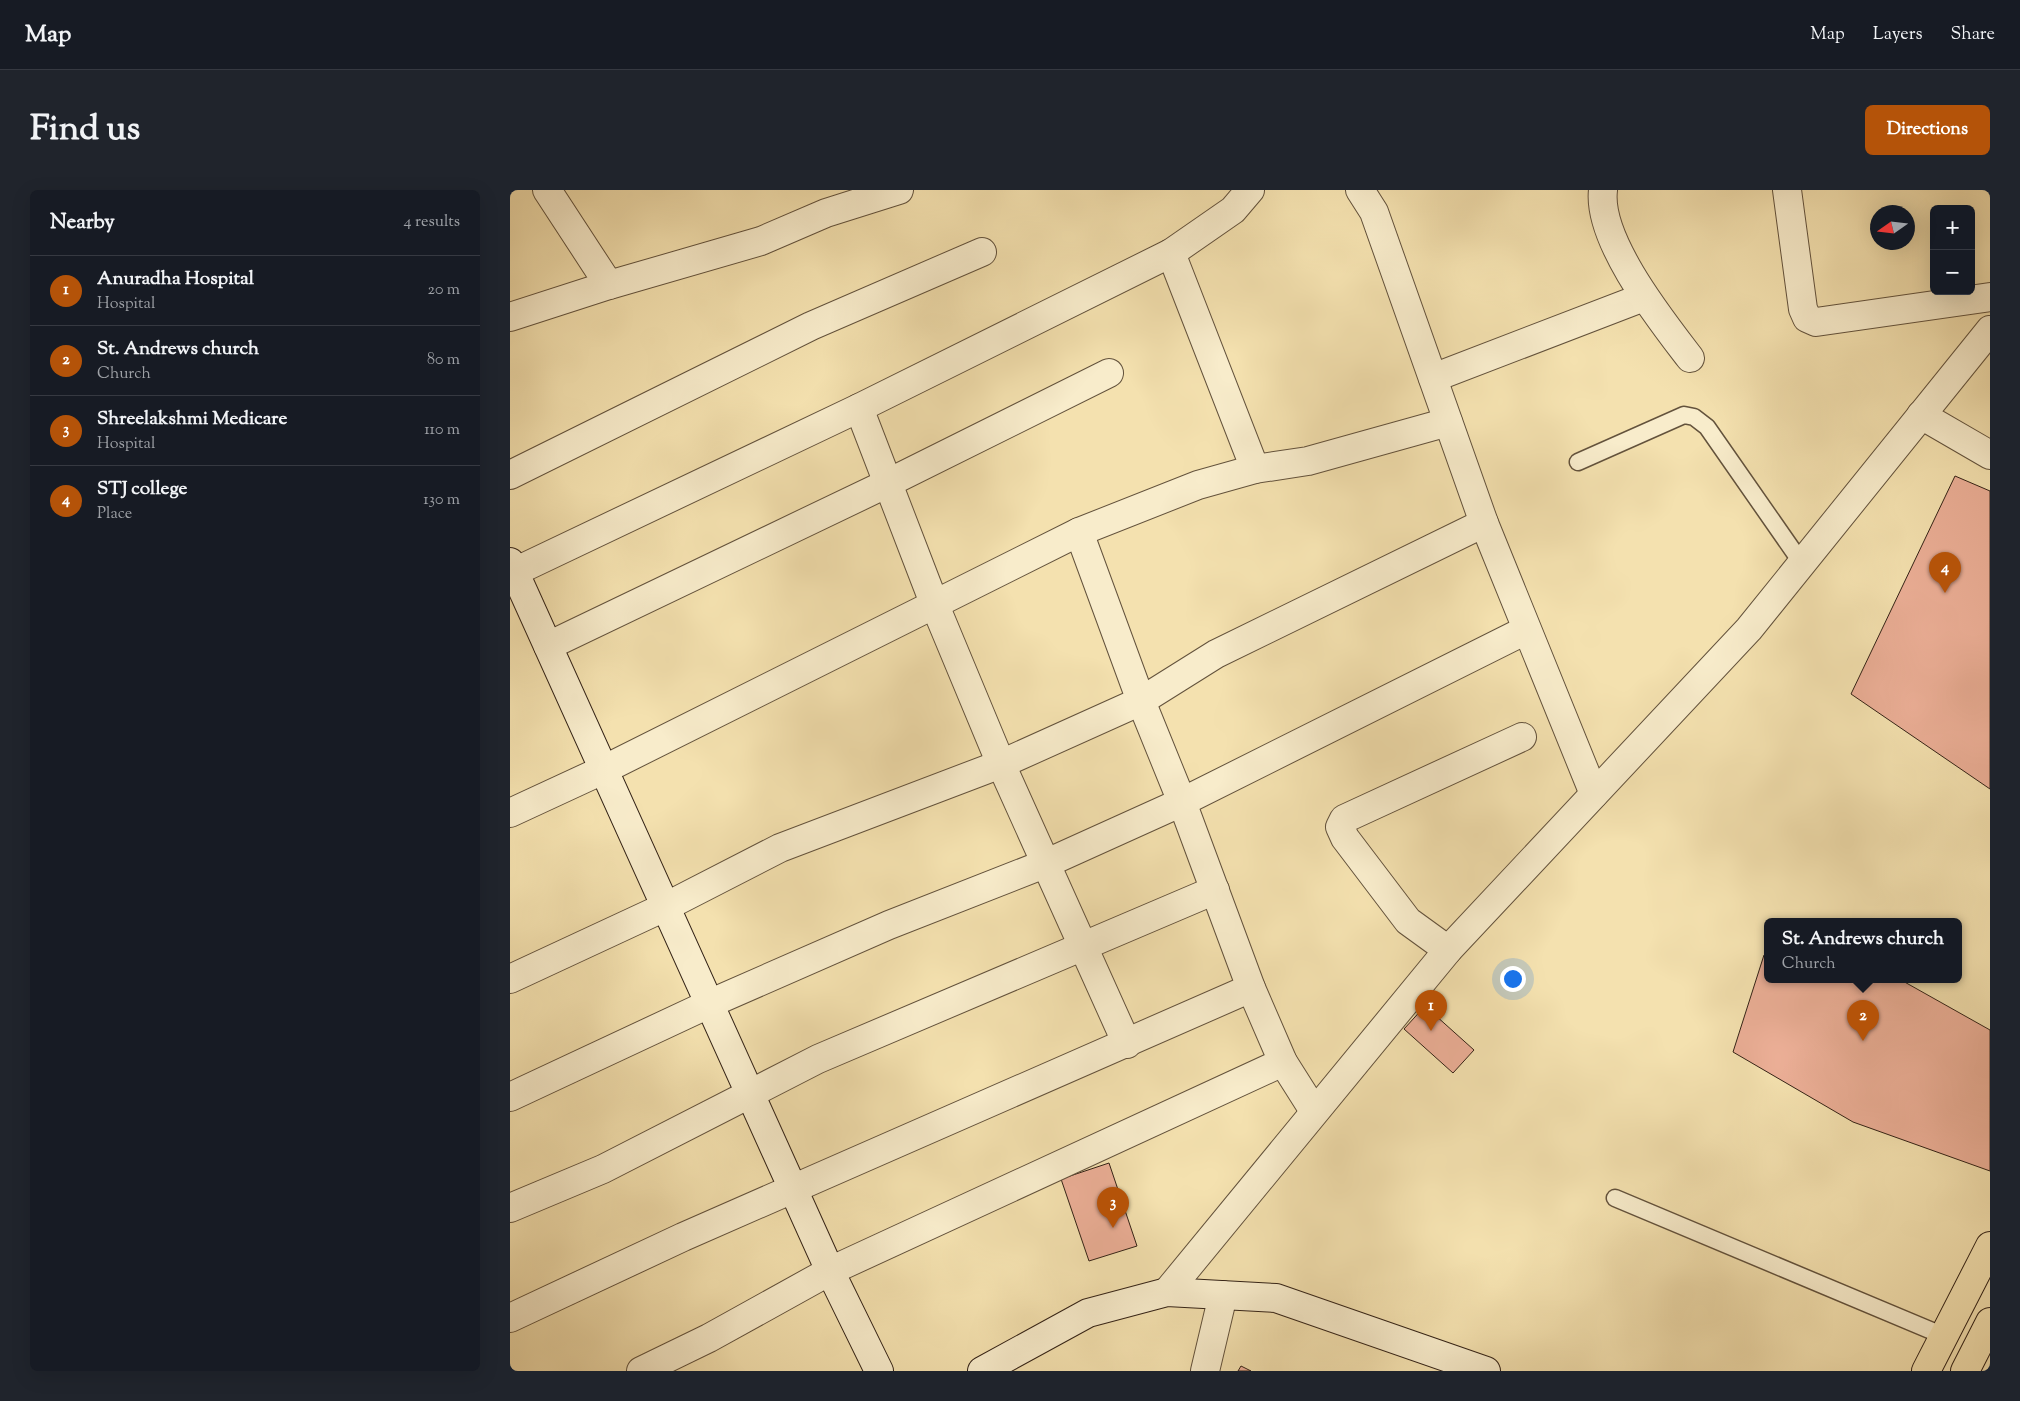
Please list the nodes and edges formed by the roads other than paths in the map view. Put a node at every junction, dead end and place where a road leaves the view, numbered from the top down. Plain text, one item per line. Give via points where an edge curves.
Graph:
1 (548, 190) edge
2 (899, 190) edge
3 (1250, 190) edge
4 (1360, 190) edge
5 (1603, 190) edge
6 (1787, 190) edge
7 (822, 201) edge
8 (982, 252) dead end
9 (1171, 253) junction
10 (609, 286) junction
11 (1644, 297) junction
12 (1990, 297) edge
13 (510, 317) edge
14 (1990, 330) edge
15 (1690, 358) dead end
16 (1109, 373) dead end
17 (1432, 378) junction
18 (859, 408) junction
19 (1921, 415) junction
20 (1448, 422) junction
21 (1990, 456) edge
22 (1578, 462) dead end
23 (1255, 469) junction
24 (510, 475) edge
25 (888, 483) junction
26 (1484, 523) junction
27 (1079, 532) junction
28 (1801, 562) junction
29 (511, 569) edge
30 (934, 603) junction
31 (1526, 630) junction
32 (548, 646) junction
33 (1141, 701) junction
34 (1522, 737) dead end
35 (1001, 764) junction
36 (605, 769) junction
37 (1594, 794) junction
38 (1182, 802) junction
39 (510, 813) edge
40 (1047, 863) junction
41 (1215, 890) junction
42 (667, 906) junction
43 (1085, 947) junction
44 (1448, 950) junction
45 (510, 979) edge
46 (1251, 988) junction
47 (710, 1004) junction
48 (1127, 1044) junction
49 (1283, 1062) junction
50 (751, 1095) junction
51 (510, 1097) edge
52 (1314, 1111) junction
53 (793, 1189) junction
54 (1614, 1198) dead end
55 (510, 1208) edge
56 (1990, 1246) edge
57 (830, 1270) junction
58 (1167, 1292) junction
59 (1224, 1295) junction
60 (510, 1318) edge
61 (1990, 1322) edge
62 (1944, 1336) junction
63 (642, 1371) edge
64 (879, 1371) edge
65 (982, 1371) edge
66 (1205, 1371) edge
67 (1486, 1371) edge
68 (1926, 1371) edge
69 (1965, 1371) edge

1 - 10 street
2 - 7 street
3 - 9 street via 1233,210
4 - 17 street via 1374,212
5 - 11 street via 1606,219
6 - 12 street via 1803,309 1807,318 1816,322
7 - 10 street via 761,241
8 - 24 street via 811,326
9 - 18 street
9 - 23 street
10 - 13 street
11 - 15 street
11 - 17 street
14 - 19 street
16 - 25 street
17 - 20 street
18 - 25 street
18 - 29 street
19 - 21 street
19 - 28 street
20 - 23 street via 1308,461
20 - 26 street
22 - 28 lane via 1684,415 1694,417 1707,427
23 - 27 street via 1198,484
25 - 30 street
25 - 32 street
26 - 31 street
26 - 33 street via 1216,654
27 - 30 street
27 - 33 street
28 - 37 street via 1749,629
29 - 32 street
30 - 35 street
30 - 36 street
31 - 37 street
31 - 38 street
32 - 36 street
33 - 35 street
33 - 38 street
34 - 44 street via 1344,819 1340,827 1408,921
35 - 40 street
35 - 42 street via 780,848
36 - 39 street
36 - 42 street
37 - 44 street
38 - 40 street
38 - 41 street
40 - 43 street
40 - 47 street via 889,925
41 - 43 street
41 - 46 street
42 - 45 street
42 - 47 street
43 - 48 street
43 - 50 street via 818,1059
44 - 52 street
46 - 48 street
46 - 49 street
47 - 50 street
47 - 51 street
48 - 53 street
49 - 52 street
49 - 57 street
50 - 53 street
50 - 55 street via 603,1168
52 - 58 street
53 - 57 street
53 - 60 street
54 - 62 lane
56 - 62 highway
57 - 63 street via 709,1338
57 - 64 street
58 - 59 street
58 - 65 street via 1088,1313
59 - 66 street
59 - 67 street via 1276,1298
61 - 69 highway
62 - 68 highway

